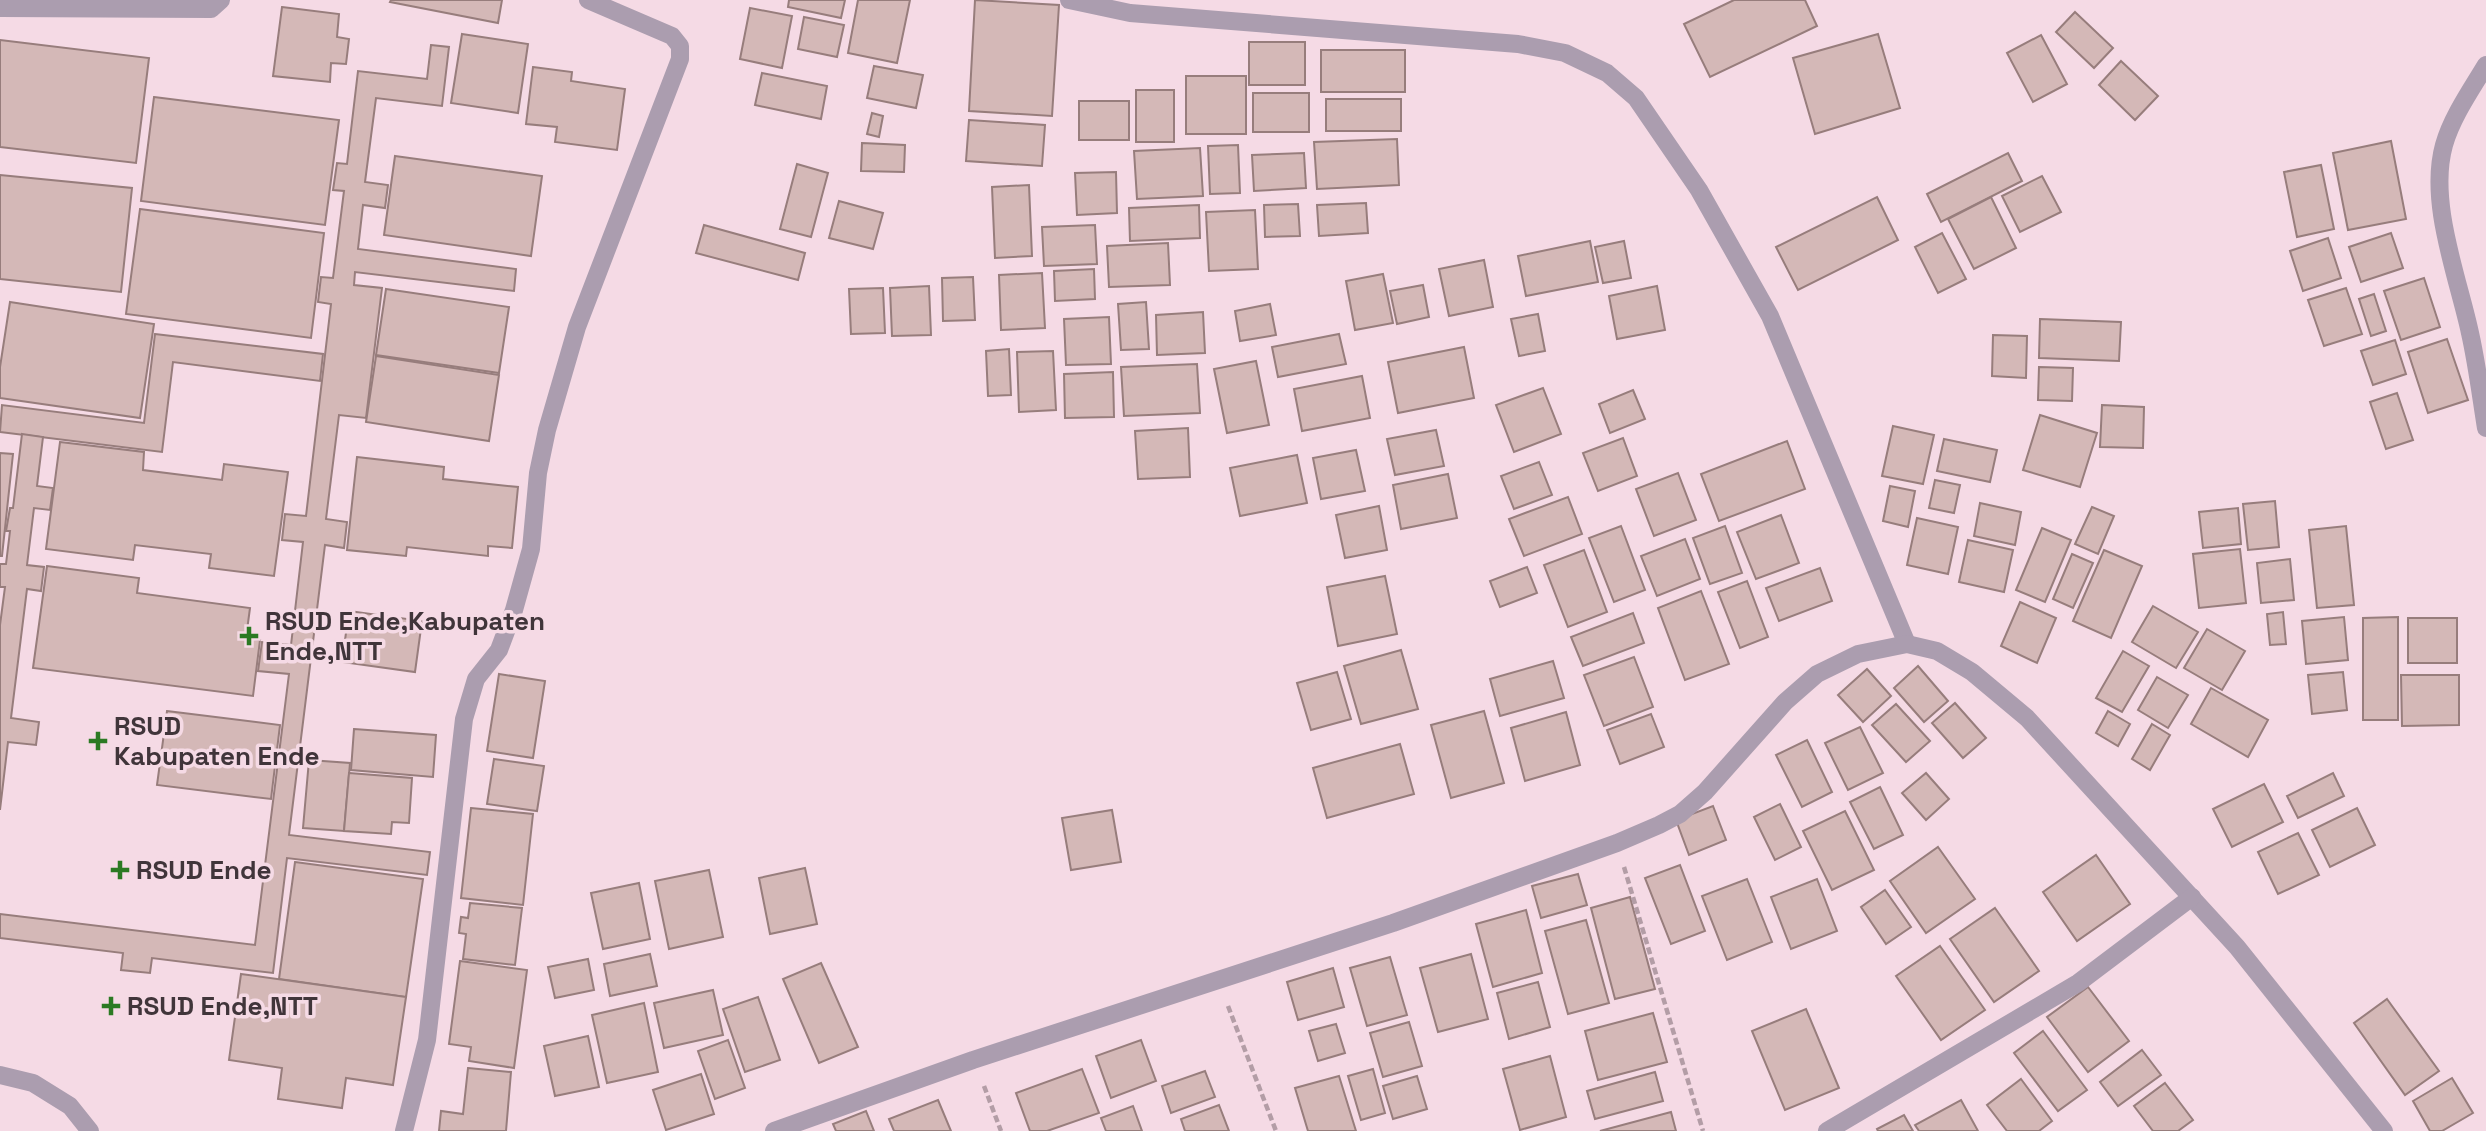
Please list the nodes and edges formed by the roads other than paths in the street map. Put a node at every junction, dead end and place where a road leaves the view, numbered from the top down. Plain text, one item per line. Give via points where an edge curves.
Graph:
1 (221, 0) edge
2 (587, 0) edge
3 (1069, 0) edge
4 (1131, 6) edge
5 (0, 8) edge
6 (2486, 65) edge
7 (2486, 428) edge
8 (1907, 644) junction
9 (2192, 897) junction
10 (0, 1075) edge
11 (90, 1131) edge
12 (404, 1131) edge
13 (774, 1131) edge
14 (1827, 1131) edge
15 (2384, 1131) edge

1 - 5 street via 211,9
2 - 12 street via 672,36 680,46 680,59 577,327 547,430 531,549 514,610 499,650 476,678 464,719 427,1040
3 - 4 street
4 - 8 street via 1518,44 1565,53 1607,73 1636,99 1699,190 1770,316
6 - 7 street via 2452,125 2438,179
8 - 9 street via 1937,651 1972,672 2027,718
8 - 13 street via 1858,654 1817,674 1785,702 1705,792 1659,825 1394,923 973,1059
9 - 14 street via 2078,983
9 - 15 street
10 - 11 street via 33,1083 70,1106

